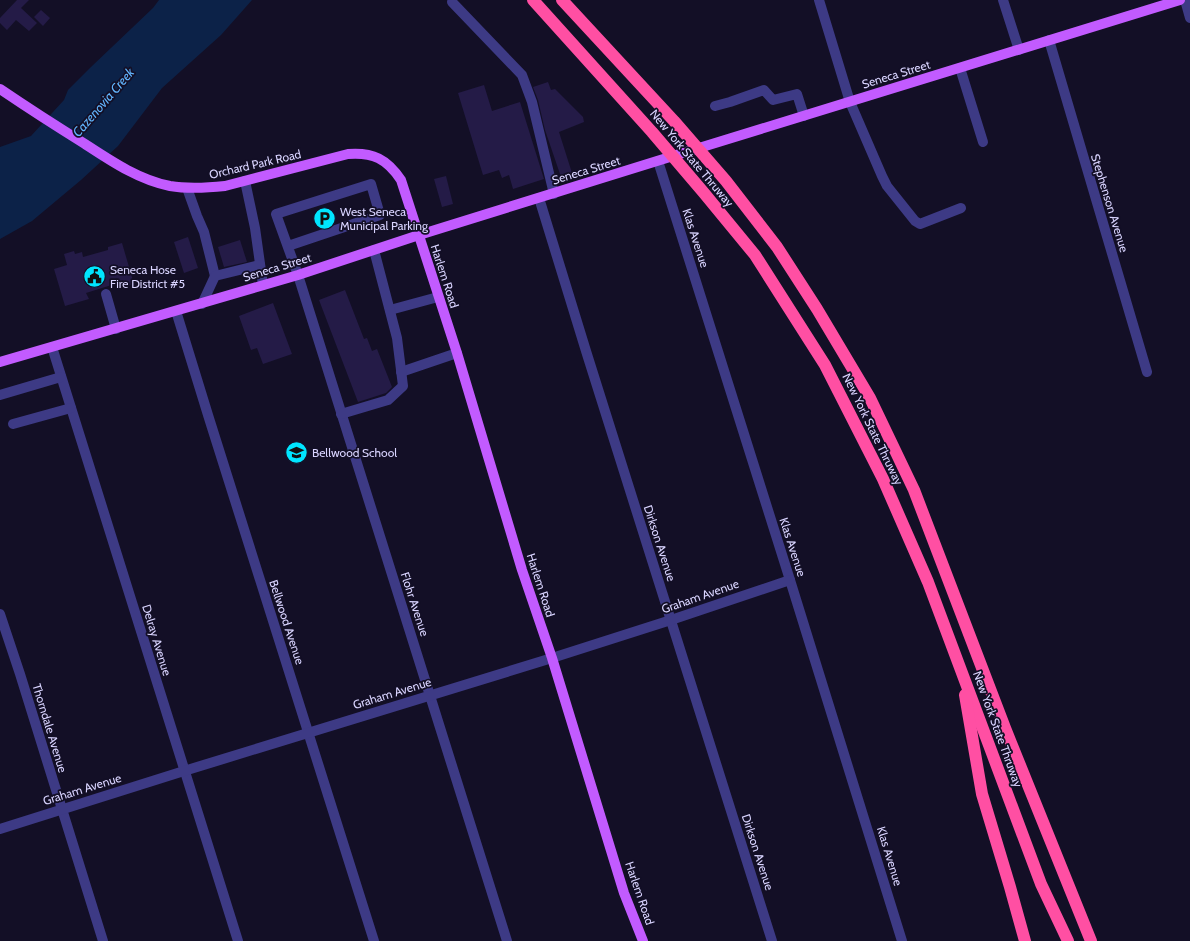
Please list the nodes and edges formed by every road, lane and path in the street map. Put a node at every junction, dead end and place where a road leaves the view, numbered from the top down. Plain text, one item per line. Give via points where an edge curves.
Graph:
1 (533, 0) edge
2 (562, 0) edge
3 (819, 0) edge
4 (1003, 0) edge
5 (1185, 0) edge
6 (1174, 1) edge
7 (452, 2) dead end
8 (1190, 18) edge
9 (1049, 40) junction
10 (1019, 50) junction
11 (960, 68) junction
12 (0, 89) edge
13 (850, 102) junction
14 (715, 106) dead end
15 (804, 116) junction
16 (983, 142) dead end
17 (658, 162) junction
18 (245, 181) junction
19 (187, 188) junction
20 (554, 194) junction
21 (539, 198) junction
22 (961, 208) dead end
23 (419, 236) junction
24 (288, 246) junction
25 (374, 250) junction
26 (260, 265) junction
27 (298, 275) junction
28 (215, 276) junction
29 (263, 285) junction
30 (106, 294) dead end
31 (438, 297) junction
32 (202, 304) junction
33 (390, 310) junction
34 (176, 311) junction
35 (116, 329) junction
36 (52, 347) junction
37 (457, 353) junction
38 (0, 362) edge
39 (402, 372) junction
40 (1147, 372) dead end
41 (61, 377) junction
42 (0, 395) edge
43 (71, 408) junction
44 (341, 414) junction
45 (13, 424) dead end
46 (790, 580) junction
47 (0, 614) edge
48 (671, 620) junction
49 (552, 658) junction
50 (960, 667) junction
51 (430, 695) junction
52 (309, 733) junction
53 (184, 771) junction
54 (62, 809) junction
55 (0, 829) edge
56 (103, 941) edge
57 (238, 941) edge
58 (374, 941) edge
59 (507, 941) edge
60 (643, 941) edge
61 (772, 941) edge
62 (902, 941) edge
63 (1024, 941) edge
64 (1068, 941) edge
65 (1091, 941) edge

1 - 50 highway, New York State Thruway via 652,132 755,255 826,365 883,479 928,582
2 - 65 highway, New York State Thruway via 726,181 777,247 817,308 870,398 914,490 1002,721
3 - 13 street
4 - 10 street
5 - 8 street
6 - 9 main road, Seneca Street
7 - 20 street via 522,75 532,102
9 - 10 main road, Seneca Street
9 - 40 street, Stephenson Avenue
10 - 11 main road, Seneca Street
11 - 13 main road, Seneca Street
11 - 16 street
12 - 19 main road, Orchard Park Road via 131,172 151,181
13 - 15 main road, Seneca Street
13 - 22 street via 887,186 915,221 920,224
14 - 15 street via 764,90 773,100 797,94
15 - 17 main road, Seneca Street
17 - 20 main road, Seneca Street
17 - 46 street, Klas Avenue
18 - 19 main road, Orchard Park Road via 225,186
18 - 23 main road, Orchard Park Road via 348,154 368,154 387,163 401,180
18 - 26 street
19 - 28 street via 204,232
20 - 21 main road, Seneca Street
21 - 23 main road, Seneca Street
21 - 48 street, Dirkson Avenue
23 - 25 main road, Seneca Street
23 - 31 main road, Harlem Road
24 - 24 street, Flohr Avenue via 276,214 371,184 380,215
24 - 27 street, Flohr Avenue
25 - 27 main road, Seneca Street
25 - 33 street
26 - 28 street
26 - 29 street
27 - 29 main road, Seneca Street
27 - 44 street, Flohr Avenue
28 - 32 street
29 - 32 main road, Seneca Street
30 - 35 street
31 - 33 street
31 - 37 main road, Harlem Road
32 - 34 main road, Seneca Street
33 - 39 street
34 - 35 main road, Seneca Street
34 - 52 street, Bellwood Avenue
35 - 36 main road, Seneca Street
36 - 38 main road, Seneca Street
36 - 41 street, Delray Avenue
37 - 39 street
37 - 49 main road, Harlem Road via 522,570
39 - 44 street via 403,386 388,400
41 - 42 street
41 - 43 street, Delray Avenue
43 - 45 street
43 - 53 street, Delray Avenue
44 - 51 street, Flohr Avenue
46 - 48 street, Graham Avenue
46 - 62 street, Klas Avenue
47 - 54 street, Thorndale Avenue
48 - 49 street, Graham Avenue
48 - 61 street, Dirkson Avenue
49 - 51 street, Graham Avenue
49 - 60 main road, Harlem Road via 624,893
50 - 63 highway via 982,794
50 - 64 highway, New York State Thruway via 1041,884
51 - 52 street, Graham Avenue
51 - 59 street, Flohr Avenue
52 - 53 street, Graham Avenue
52 - 58 street, Bellwood Avenue
53 - 54 street, Graham Avenue
53 - 57 street, Delray Avenue
54 - 55 street, Graham Avenue
54 - 56 street, Thorndale Avenue

